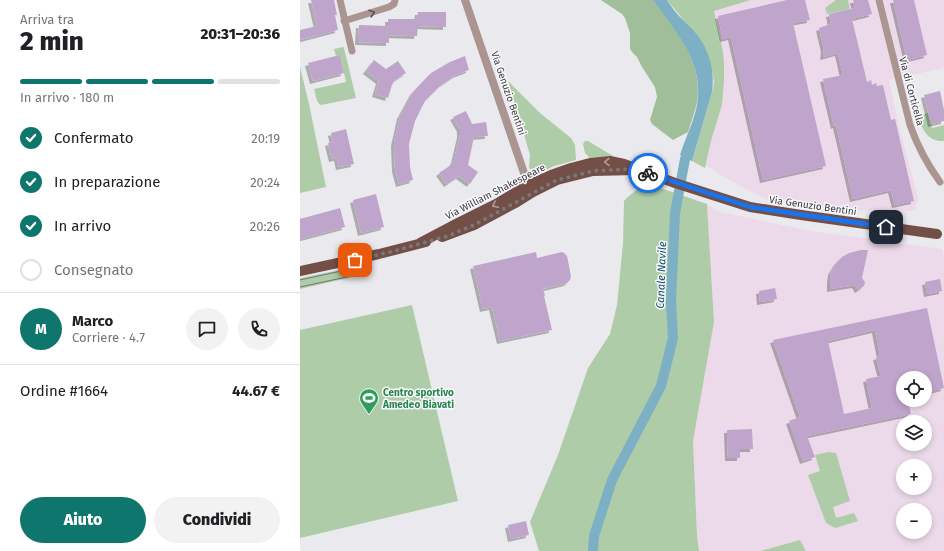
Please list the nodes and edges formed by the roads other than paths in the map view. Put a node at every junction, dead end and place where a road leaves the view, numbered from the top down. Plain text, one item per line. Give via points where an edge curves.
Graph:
1 (340, 0) edge
2 (396, 0) edge
3 (465, 0) edge
4 (879, 0) edge
5 (344, 21) junction
6 (352, 51) dead end
7 (940, 182) dead end
8 (530, 189) junction
9 (710, 194) joint
10 (938, 234) dead end
11 (300, 271) edge

1 - 5 street
5 -> 2 street via 389,7
3 - 8 street, Via Genuzio Bentini
4 - 7 street, Via di Corticella via 910,124 922,154
5 - 6 street
8 - 9 main road, Via William Shakespeare via 551,175 571,168 590,163 610,162 624,164
8 - 11 main road, Via William Shakespeare via 517,202 448,236
9 - 10 main road, Via Genuzio Bentini via 750,207

